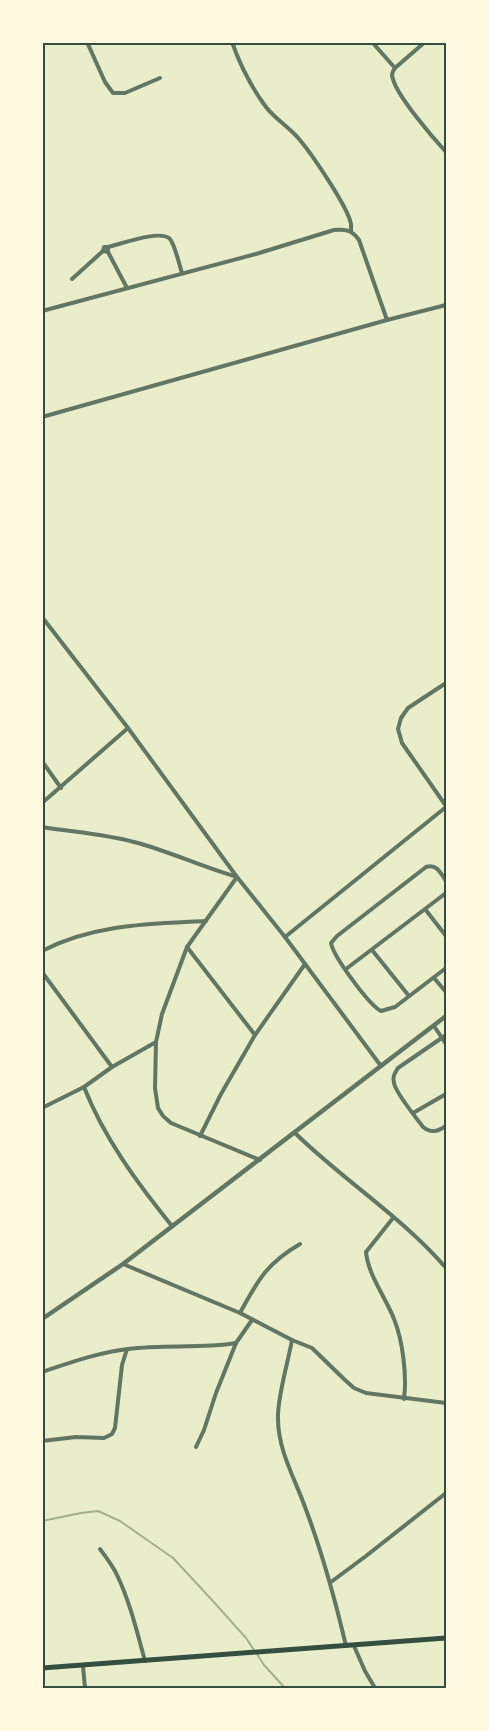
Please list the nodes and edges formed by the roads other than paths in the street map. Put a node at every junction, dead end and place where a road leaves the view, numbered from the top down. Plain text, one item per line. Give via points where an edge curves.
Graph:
1 (87, 42) edge
2 (232, 42) edge
3 (372, 42) edge
4 (425, 42) edge
5 (395, 68) junction
6 (160, 78) dead end
7 (446, 152) edge
8 (351, 231) junction
9 (106, 250) junction
10 (182, 273) junction
11 (72, 279) dead end
12 (127, 288) junction
13 (446, 305) edge
14 (42, 311) edge
15 (387, 320) junction
16 (42, 417) edge
17 (42, 617) edge
18 (446, 683) edge
19 (128, 728) junction
20 (42, 761) edge
21 (61, 788) junction
22 (42, 804) edge
23 (446, 807) edge
24 (42, 827) edge
25 (237, 877) junction
26 (446, 881) edge
27 (446, 893) edge
28 (425, 909) junction
29 (206, 921) junction
30 (446, 936) edge
31 (286, 937) junction
32 (187, 947) junction
33 (372, 950) junction
34 (42, 951) edge
35 (305, 964) junction
36 (446, 968) edge
37 (346, 970) junction
38 (42, 972) edge
39 (434, 978) junction
40 (446, 992) edge
41 (409, 996) junction
42 (446, 1016) edge
43 (434, 1026) junction
44 (255, 1035) junction
45 (446, 1035) edge
46 (442, 1038) junction
47 (156, 1042) junction
48 (446, 1044) edge
49 (381, 1066) junction
50 (112, 1067) junction
51 (84, 1087) junction
52 (446, 1094) edge
53 (42, 1108) edge
54 (413, 1113) junction
55 (446, 1126) edge
56 (295, 1133) junction
57 (200, 1136) junction
58 (260, 1160) junction
59 (393, 1218) junction
60 (172, 1226) junction
61 (300, 1244) dead end
62 (123, 1264) junction
63 (446, 1268) edge
64 (240, 1314) junction
65 (42, 1319) edge
66 (252, 1320) junction
67 (292, 1340) junction
68 (236, 1343) junction
69 (127, 1349) junction
70 (42, 1372) edge
71 (404, 1399) junction
72 (446, 1403) edge
73 (42, 1441) edge
74 (196, 1447) dead end
75 (446, 1493) edge
76 (100, 1548) dead end
77 (331, 1582) junction
78 (446, 1638) edge
79 (346, 1646) junction
80 (354, 1646) junction
81 (145, 1661) junction
82 (83, 1666) junction
83 (42, 1668) edge
84 (85, 1688) edge
85 (375, 1688) edge

1 - 6 street via 113,92 125,93
2 - 8 street via 262,102 299,138 332,187 345,208
3 - 5 street
4 - 5 street
5 - 7 street via 392,78 396,87
8 - 10 street via 334,230
8 - 15 street via 359,240
9 - 10 street via 164,235 172,242
9 - 11 street
9 - 12 street
10 - 12 street
12 - 14 street
13 - 15 street
15 - 16 street
17 - 19 street
18 - 23 street via 408,708 398,729 402,743
19 - 21 street
19 - 25 street
20 - 21 street
21 - 22 street
23 - 31 street
24 - 25 street via 133,842
25 - 29 street
25 - 31 street
26 - 37 street via 436,868 426,867 333,940 332,949
27 - 28 street
28 - 30 street
28 - 33 street
29 - 32 street
29 - 34 street via 89,932
31 - 35 street
32 - 44 street
32 - 47 street via 162,1014
33 - 37 street
33 - 41 street
35 - 44 street
35 - 49 street
36 - 39 street
37 - 41 street via 370,1002 381,1011 395,1007
38 - 50 street
39 - 40 street
39 - 41 street
42 - 43 street
43 - 46 street
43 - 49 street
44 - 57 street via 220,1094
45 - 46 street
46 - 48 street
46 - 54 street via 394,1073 396,1088
47 - 50 street
47 - 57 street via 158,1108 170,1123
49 - 56 street
50 - 51 street
51 - 53 street
51 - 60 street via 90,1104 121,1157
52 - 54 street
54 - 55 street via 428,1131
56 - 58 street
56 - 59 street
57 - 58 street
58 - 60 street
59 - 63 street via 430,1249
59 - 71 street via 366,1252 368,1264 395,1321 406,1385
60 - 62 street
61 - 64 street via 268,1267
62 - 64 street
62 - 65 street
64 - 66 street
66 - 67 street
66 - 68 street
67 - 71 street via 312,1348 354,1388 366,1394
67 - 77 street via 278,1418 279,1434
68 - 69 street
68 - 74 street
69 - 70 street
69 - 73 street via 112,1434 104,1438
71 - 72 street
75 - 77 street
76 - 81 street via 123,1589
77 - 79 street
78 - 80 main road
79 - 80 main road
79 - 81 main road
80 - 85 street
81 - 82 main road
82 - 83 main road
82 - 84 street

